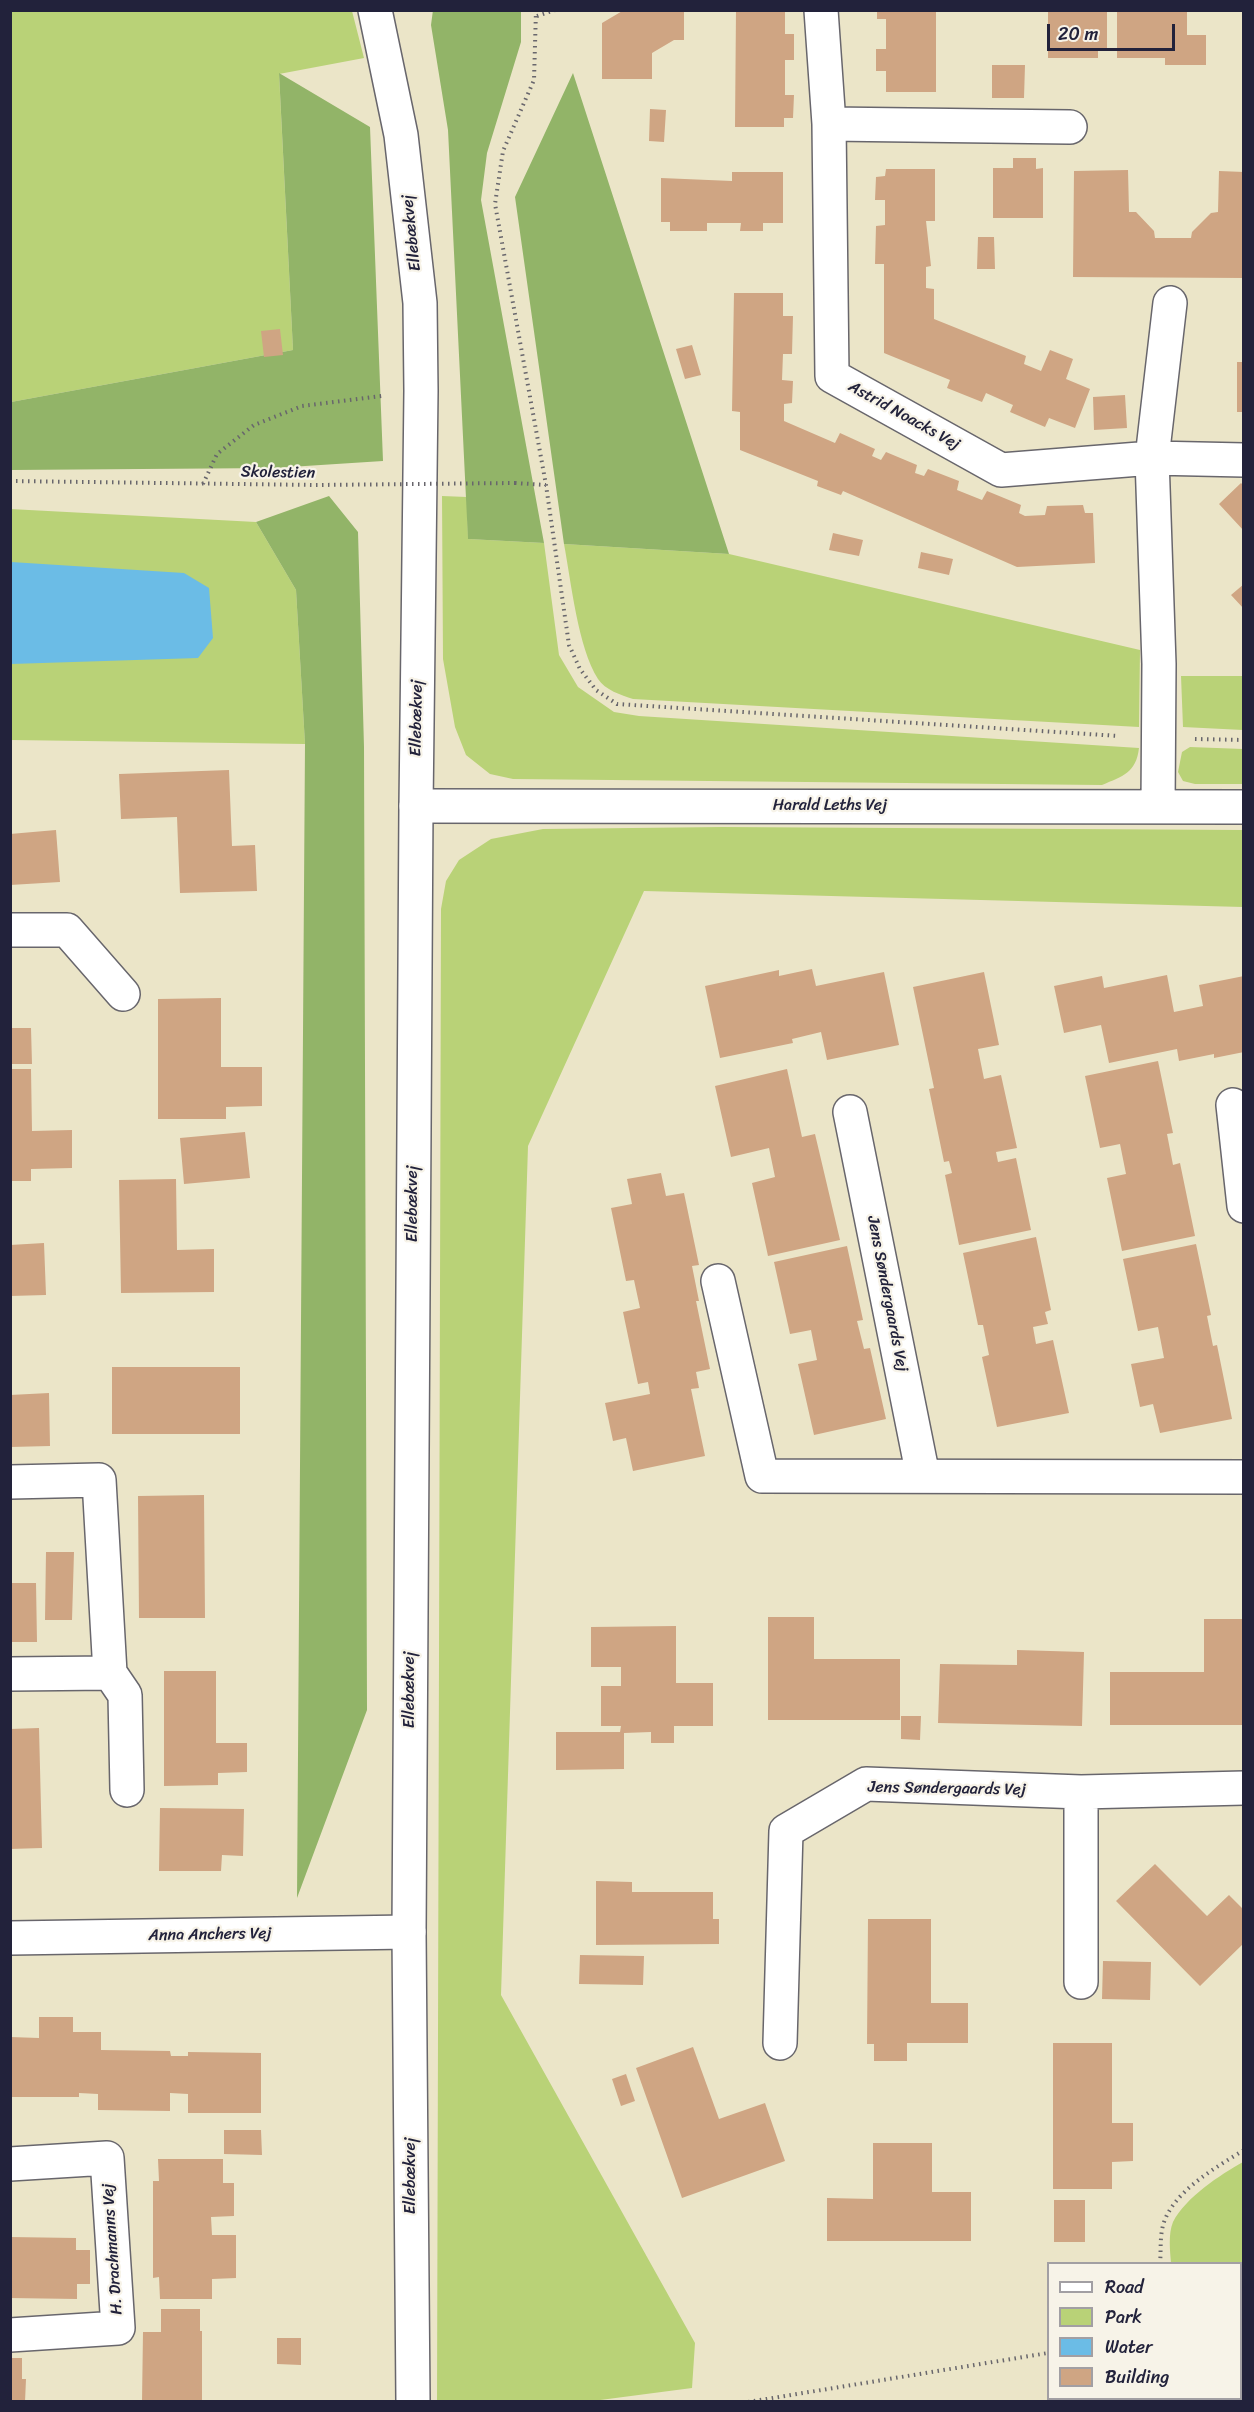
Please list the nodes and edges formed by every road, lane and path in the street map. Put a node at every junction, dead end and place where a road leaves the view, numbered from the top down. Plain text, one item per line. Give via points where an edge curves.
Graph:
1 (375, 10) edge
2 (555, 10) edge
3 (821, 10) edge
4 (537, 13) edge
5 (830, 124) junction
6 (1070, 127) dead end
7 (1170, 303) dead end
8 (421, 391) junction
9 (1152, 458) junction
10 (1244, 460) edge
11 (10, 481) edge
12 (203, 484) junction
13 (546, 485) junction
14 (1160, 739) junction
15 (1244, 740) edge
16 (416, 806) junction
17 (1158, 806) junction
18 (1244, 807) edge
19 (10, 930) edge
20 (123, 994) dead end
21 (1233, 1105) dead end
22 (850, 1112) dead end
23 (1244, 1206) edge
24 (718, 1281) dead end
25 (923, 1476) junction
26 (1244, 1477) edge
27 (10, 1482) edge
28 (110, 1673) junction
29 (10, 1674) edge
30 (1244, 1788) edge
31 (127, 1790) dead end
32 (1081, 1792) junction
33 (409, 1932) junction
34 (10, 1938) edge
35 (1081, 1982) dead end
36 (780, 2043) dead end
37 (1244, 2150) edge
38 (10, 2164) edge
39 (1160, 2262) edge
40 (10, 2335) edge
41 (1047, 2354) edge
42 (776, 2397) junction
43 (413, 2402) edge
44 (748, 2402) edge
45 (771, 2402) edge

1 - 8 street, Ellebækvej via 401,135 420,303
2 - 4 path
3 - 5 street, Astrid Noacks Vej
4 - 13 path via 534,80 503,151 495,204
5 - 6 street
5 - 9 street, Astrid Noacks Vej via 832,376 1001,470
7 - 9 street
8 - 12 path via 302,406 254,425 217,454
8 - 16 street, Ellebækvej
9 - 10 street, Astrid Noacks Vej
9 - 14 street
11 - 12 path, Skolestien
12 - 13 path, Skolestien, bridge
13 - 14 path via 569,645 596,690 617,704
14 - 15 path
14 - 17 street
16 - 17 street, Harald Leths Vej
16 - 33 street, Ellebækvej
17 - 18 street, Harald Leths Vej
19 - 20 street via 67,930
21 - 23 street
22 - 25 street, Jens Søndergaards Vej
24 - 25 street via 762,1476
25 - 26 street
27 - 28 street via 99,1480
28 - 29 street
28 - 31 street via 125,1695
30 - 32 street, Jens Søndergaards Vej
32 - 35 street
32 - 36 street, Jens Søndergaards Vej via 866,1784 786,1831
33 - 34 street, Anna Anchers Vej
33 - 43 street, Ellebækvej
37 - 39 path via 1195,2182 1168,2213 1162,2229
38 - 40 street, H. Drachmanns Vej via 107,2158 118,2328
41 - 42 path
42 - 44 path
42 - 45 path

